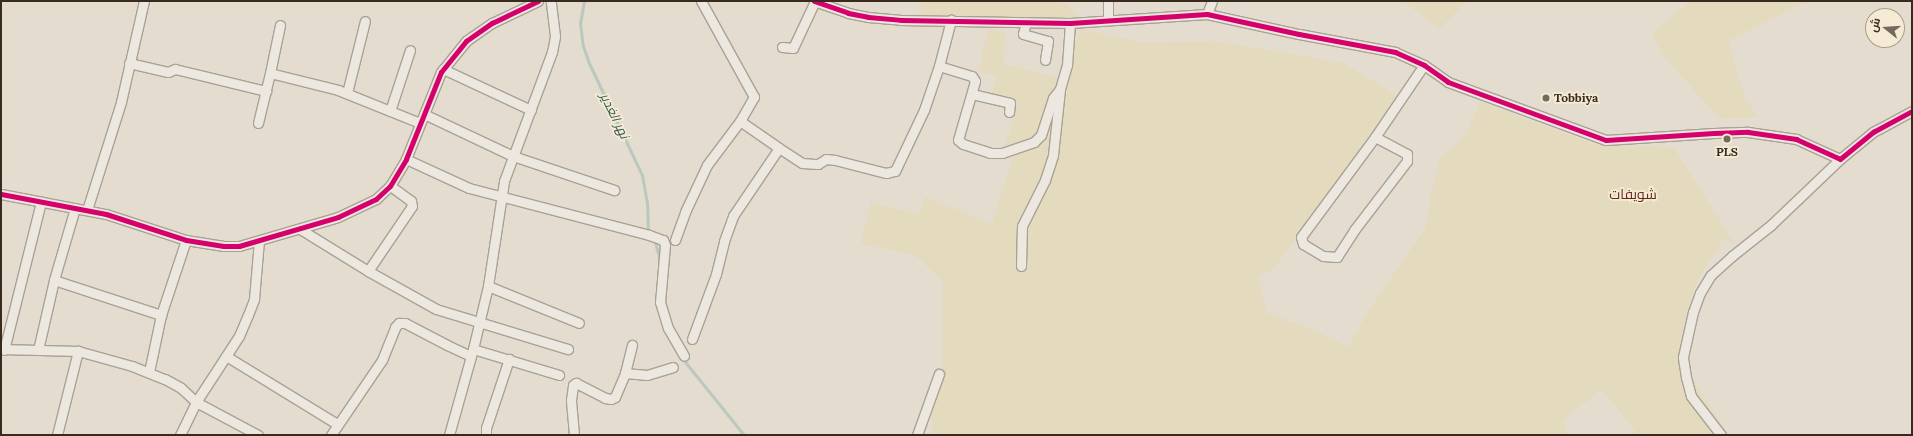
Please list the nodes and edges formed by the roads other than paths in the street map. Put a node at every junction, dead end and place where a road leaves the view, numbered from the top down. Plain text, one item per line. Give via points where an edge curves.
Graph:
1 (144, 1) edge
2 (538, 1) edge
3 (551, 1) edge
4 (701, 1) edge
5 (815, 1) edge
6 (1107, 1) edge
7 (1212, 1) edge
8 (1207, 14) junction
9 (951, 20) junction
10 (1108, 20) junction
11 (365, 21) dead end
12 (1026, 22) junction
13 (1070, 23) junction
14 (280, 25) dead end
15 (782, 47) dead end
16 (410, 50) dead end
17 (1045, 60) dead end
18 (129, 63) junction
19 (1424, 65) junction
20 (939, 66) junction
21 (443, 69) junction
22 (270, 73) junction
23 (1060, 90) junction
24 (266, 91) junction
25 (347, 93) junction
26 (972, 94) junction
27 (531, 110) junction
28 (390, 111) junction
29 (1912, 111) edge
30 (1009, 112) dead end
31 (424, 114) junction
32 (740, 121) junction
33 (258, 123) dead end
34 (420, 123) junction
35 (1375, 137) junction
36 (779, 148) junction
37 (513, 156) junction
38 (406, 159) junction
39 (1840, 159) junction
40 (390, 186) junction
41 (614, 190) dead end
42 (1, 194) edge
43 (500, 197) junction
44 (41, 202) junction
45 (75, 208) junction
46 (87, 210) junction
47 (300, 229) junction
48 (186, 240) junction
49 (675, 240) dead end
50 (259, 241) junction
51 (1021, 266) dead end
52 (368, 271) junction
53 (54, 280) junction
54 (488, 286) junction
55 (161, 315) junction
56 (479, 323) junction
57 (579, 323) dead end
58 (692, 339) dead end
59 (632, 345) dead end
60 (568, 349) dead end
61 (3, 350) edge
62 (38, 350) junction
63 (78, 351) junction
64 (472, 352) junction
65 (226, 356) junction
66 (684, 356) dead end
67 (509, 359) junction
68 (673, 367) dead end
69 (149, 372) junction
70 (625, 373) junction
71 (939, 374) dead end
72 (559, 375) dead end
73 (196, 402) junction
74 (337, 424) junction
75 (251, 434) edge
76 (58, 435) edge
77 (180, 435) edge
78 (331, 435) edge
79 (449, 435) edge
80 (486, 435) edge
81 (574, 435) edge
82 (917, 435) edge
83 (1721, 435) edge

1 - 18 street
2 - 21 street via 492,23 466,42
3 - 27 street via 555,36 552,52
4 - 32 street via 754,97
5 - 9 street via 868,17
5 - 15 street via 793,48
6 - 10 street
7 - 8 street
8 - 10 street
8 - 19 street via 1395,52
9 - 12 street
9 - 20 street
10 - 13 street
11 - 25 street
12 - 13 street
12 - 17 street via 1023,34 1048,41
13 - 23 street via 1067,65
14 - 22 street
16 - 28 street
18 - 24 street via 168,72 175,69
18 - 46 street via 121,102
19 - 35 street
19 - 39 street via 1448,82 1606,140 1748,132 1796,139
20 - 26 street via 972,76 975,81
20 - 36 street via 924,110 895,172 886,173 826,159 818,164 802,163
21 - 27 street
21 - 31 street
22 - 24 street
22 - 25 street
23 - 26 street via 1053,98 1038,139 1002,153 990,153 958,140
23 - 51 street via 1053,155 1045,180 1022,226
24 - 33 street
25 - 28 street
26 - 30 street via 1010,103
27 - 37 street
28 - 34 street
29 - 39 street via 1873,132
31 - 34 street
31 - 37 street
32 - 36 street
32 - 49 street via 707,165
34 - 38 street
35 - 35 street via 1407,154 1407,161 1337,257 1323,256 1303,244 1301,237
36 - 58 street via 733,216 716,274
37 - 41 street
37 - 43 street
38 - 40 street
38 - 43 street via 469,188
39 - 83 street via 1771,225 1711,275 1700,293 1683,357 1686,378 1691,396
40 - 47 street via 376,199 338,217
40 - 52 street via 411,201 412,206
42 - 44 street
43 - 54 street
43 - 66 street via 649,234 663,240 665,245 660,302 668,328
44 - 45 street
44 - 61 street
45 - 46 street
45 - 53 street
46 - 48 street
47 - 50 street
47 - 52 street
48 - 50 street via 239,246
48 - 55 street
50 - 65 street via 254,299 239,336
52 - 56 street via 436,309
53 - 55 street
53 - 62 street
54 - 56 street
54 - 57 street
55 - 69 street
56 - 60 street
56 - 64 street
59 - 70 street
61 - 62 street
62 - 63 street
63 - 69 street
63 - 76 street
64 - 67 street
64 - 74 street via 446,346 405,323 399,323 382,360
64 - 79 street
65 - 73 street
65 - 74 street
67 - 72 street
67 - 80 street via 486,428
68 - 70 street via 647,375
69 - 73 street via 181,388
70 - 81 street via 615,397 611,399 579,384 574,385 571,400
71 - 82 street
73 - 75 street
73 - 77 street
74 - 78 street

